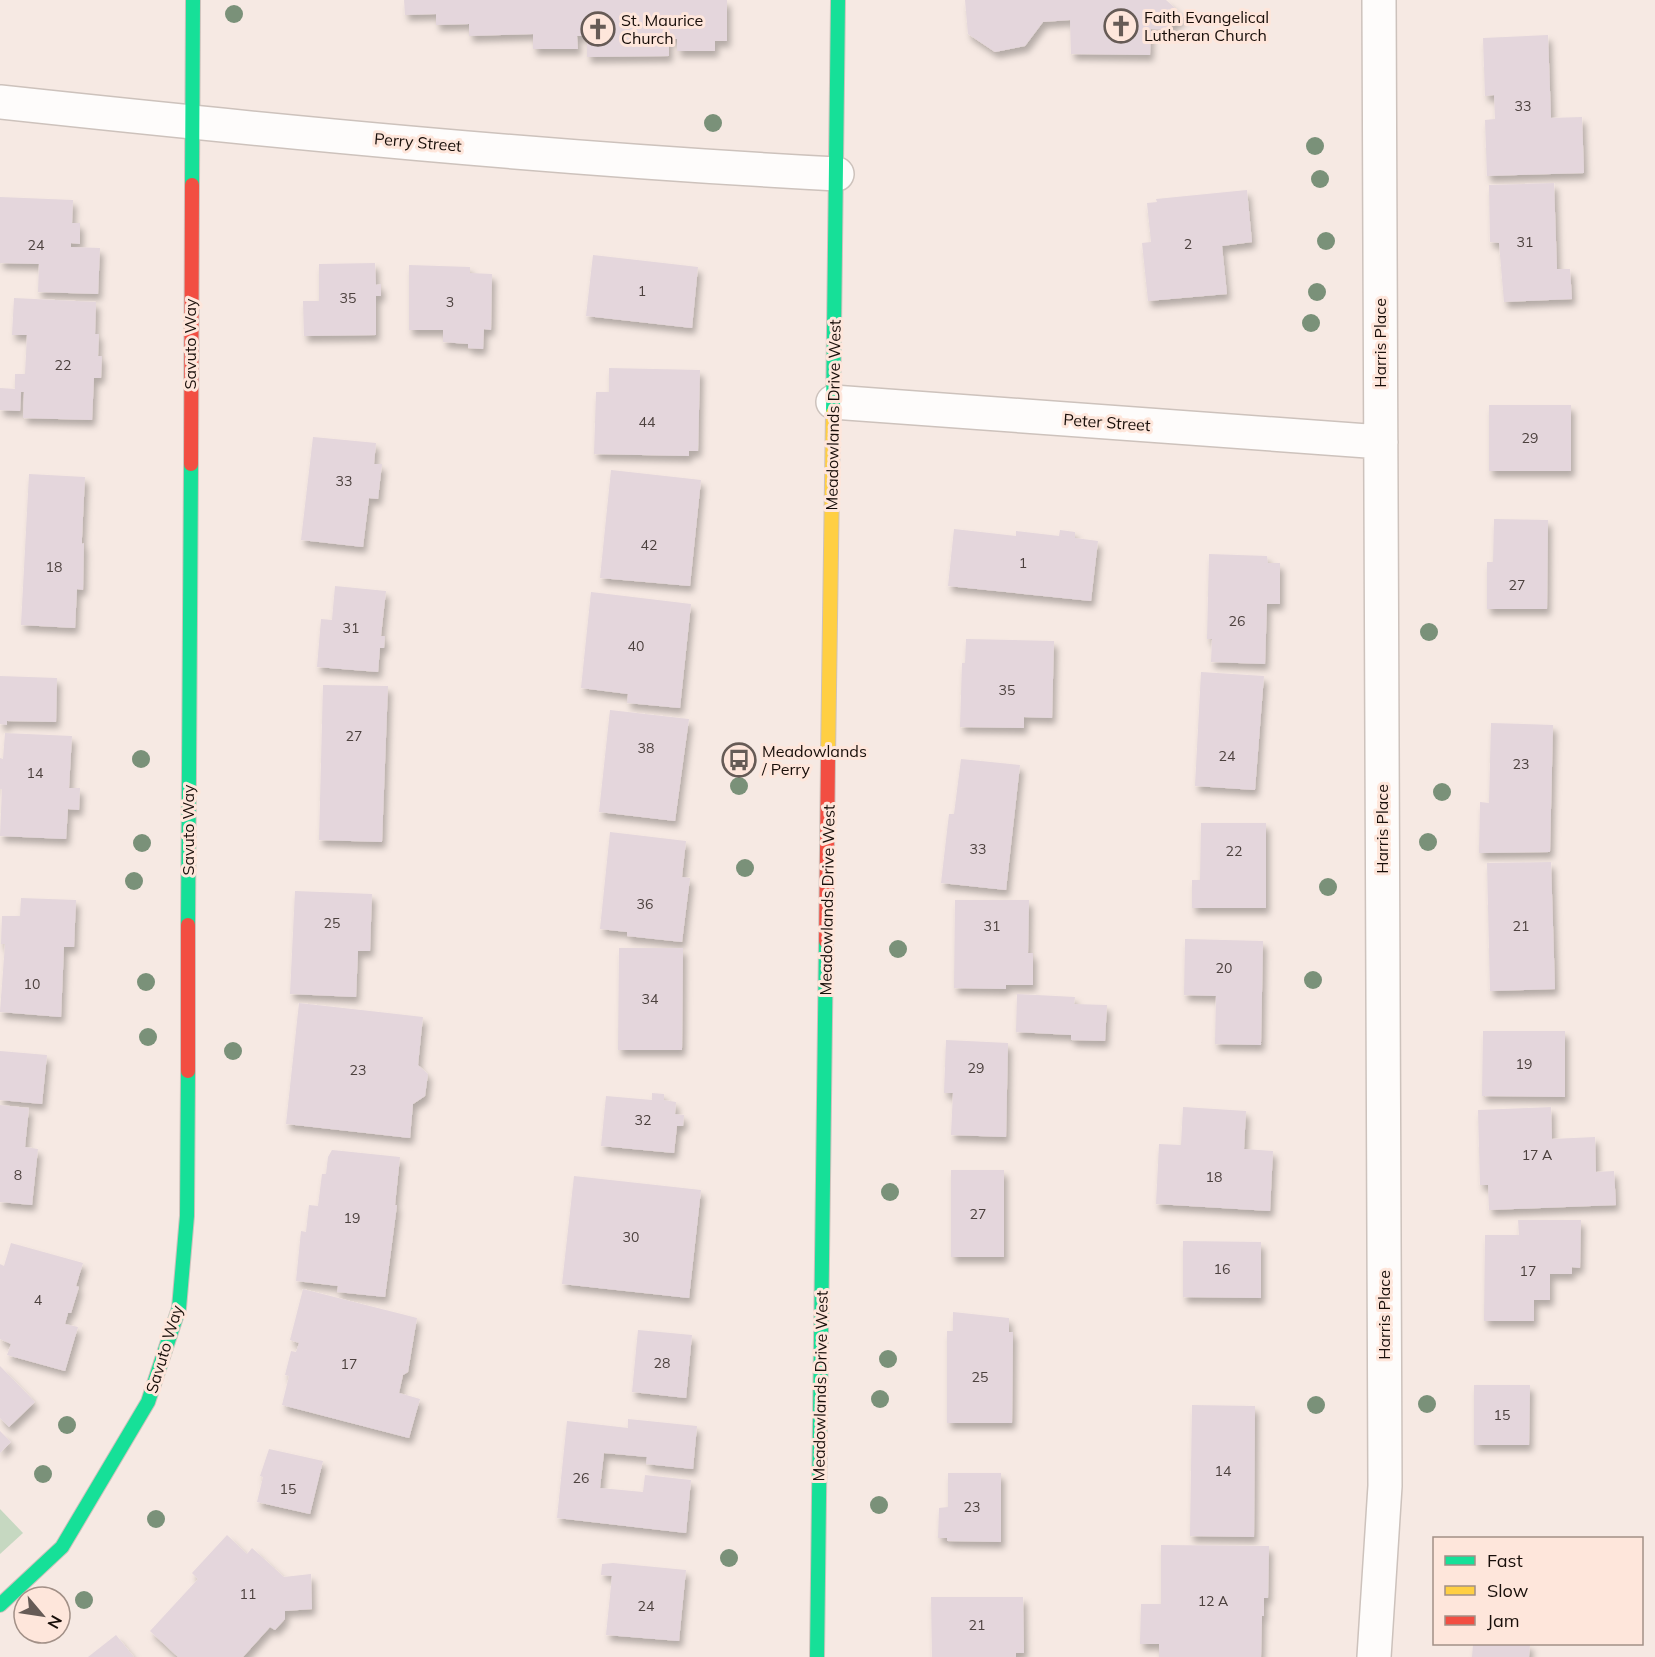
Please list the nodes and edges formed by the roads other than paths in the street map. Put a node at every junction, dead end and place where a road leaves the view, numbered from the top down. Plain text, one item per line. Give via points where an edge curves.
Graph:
1 (193, 0) edge
2 (838, 0) edge
3 (1379, 0) edge
4 (0, 102) edge
5 (191, 123) junction
6 (837, 174) junction
7 (834, 402) junction
8 (1381, 442) junction
9 (0, 1605) edge
10 (817, 1657) edge
11 (1374, 1657) edge

1 - 5 street, Savuto Way
2 - 6 street, Meadowlands Drive West
3 - 8 street, Harris Place
4 - 5 street, Perry Street
5 - 6 street, Perry Street
5 - 9 street, Savuto Way via 187,1216 179,1308 148,1402 63,1547
6 - 7 street, Meadowlands Drive West
7 - 8 street, Peter Street
7 - 10 street, Meadowlands Drive West
8 - 11 street, Harris Place via 1385,1486

